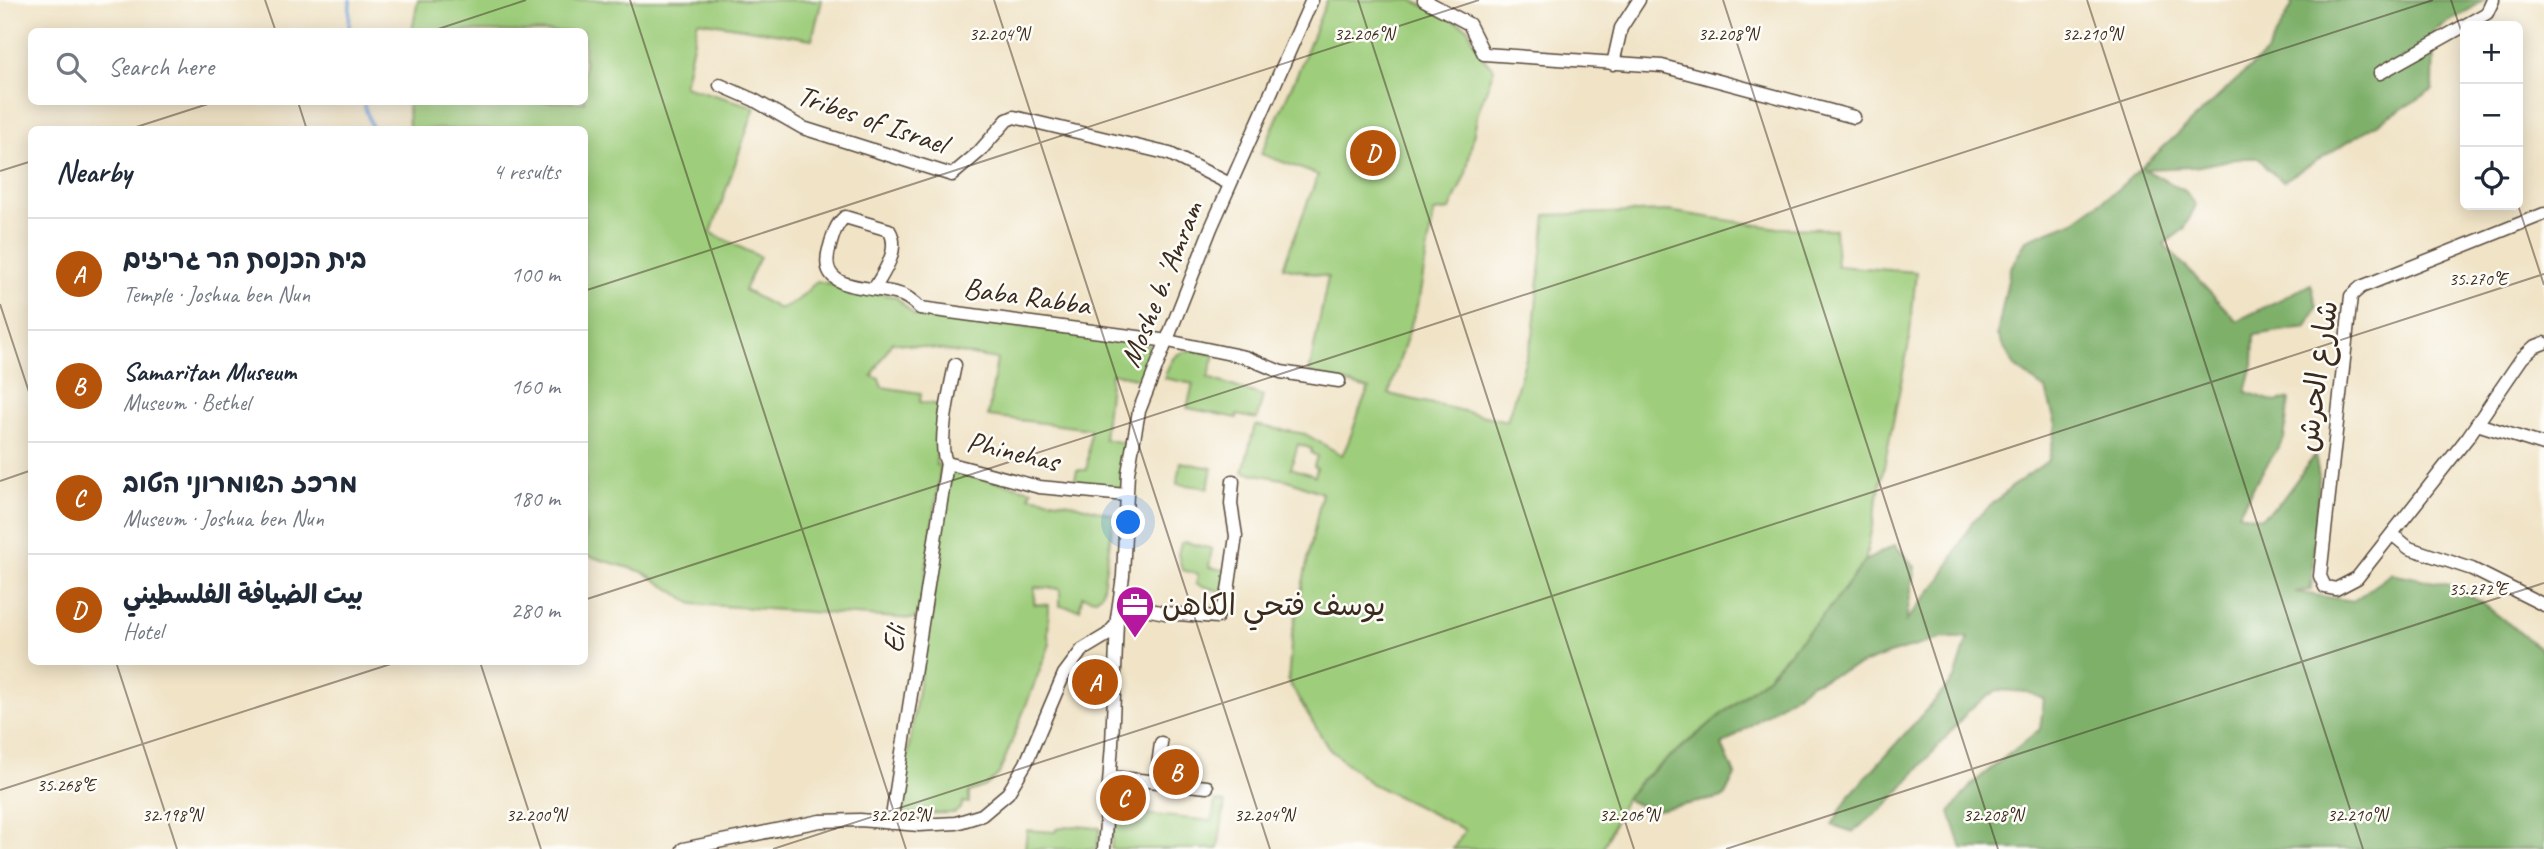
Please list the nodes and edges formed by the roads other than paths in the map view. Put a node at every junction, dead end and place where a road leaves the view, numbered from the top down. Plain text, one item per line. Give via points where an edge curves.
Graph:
1 (1312, 0) edge
2 (1424, 0) edge
3 (1639, 0) edge
4 (2493, 0) edge
5 (1612, 64) junction
6 (2380, 73) dead end
7 (720, 85) dead end
8 (1854, 117) dead end
9 (1230, 184) junction
10 (2544, 214) edge
11 (874, 289) junction
12 (1168, 341) junction
13 (2544, 343) edge
14 (954, 365) dead end
15 (1339, 381) dead end
16 (2477, 424) junction
17 (2544, 446) edge
18 (947, 463) junction
19 (1233, 481) dead end
20 (1126, 495) junction
21 (2392, 534) junction
22 (1120, 604) junction
23 (2544, 605) edge
24 (1117, 621) junction
25 (1161, 743) dead end
26 (1110, 776) junction
27 (1156, 780) junction
28 (1207, 787) dead end
29 (891, 823) junction
30 (683, 849) edge
31 (1104, 849) edge

1 - 9 street, Moshe b. 'Amram
2 - 5 street via 1469,24 1485,54
3 - 5 street via 1622,28
4 - 6 street via 2487,13
5 - 8 street via 1661,66
7 - 9 street, Tribes of Israel via 803,128 952,175 1014,117 1170,154
9 - 12 street, Moshe b. 'Amram
10 - 21 street, شارع الحرش via 2361,287 2351,296 2320,576 2325,587 2336,589 2350,583
11 - 11 street, Baba Rabba via 892,254 892,235 889,230 845,217 833,235 826,269 835,280
11 - 12 street, Baba Rabba via 904,295 920,307
12 - 15 street, Baba Rabba via 1245,358 1281,372
12 - 20 street, Moshe b. 'Amram via 1137,418
13 - 16 street via 2522,358
14 - 18 street, Phinehas via 943,439
16 - 17 street
16 - 21 street
18 - 20 street, Phinehas via 1039,487
18 - 29 street, Eli
19 - 22 street via 1236,536 1227,598 1217,617
20 - 22 street, Moshe b. 'Amram
21 - 23 street via 2409,548 2472,569
22 - 24 street, Moshe b. 'Amram
24 - 26 street, Moshe b. 'Amram
24 - 29 street via 1066,670 1020,775 997,805 957,823
25 - 27 street
26 - 27 street
26 - 31 street, Moshe b. 'Amram
27 - 28 street
29 - 30 street via 820,821

